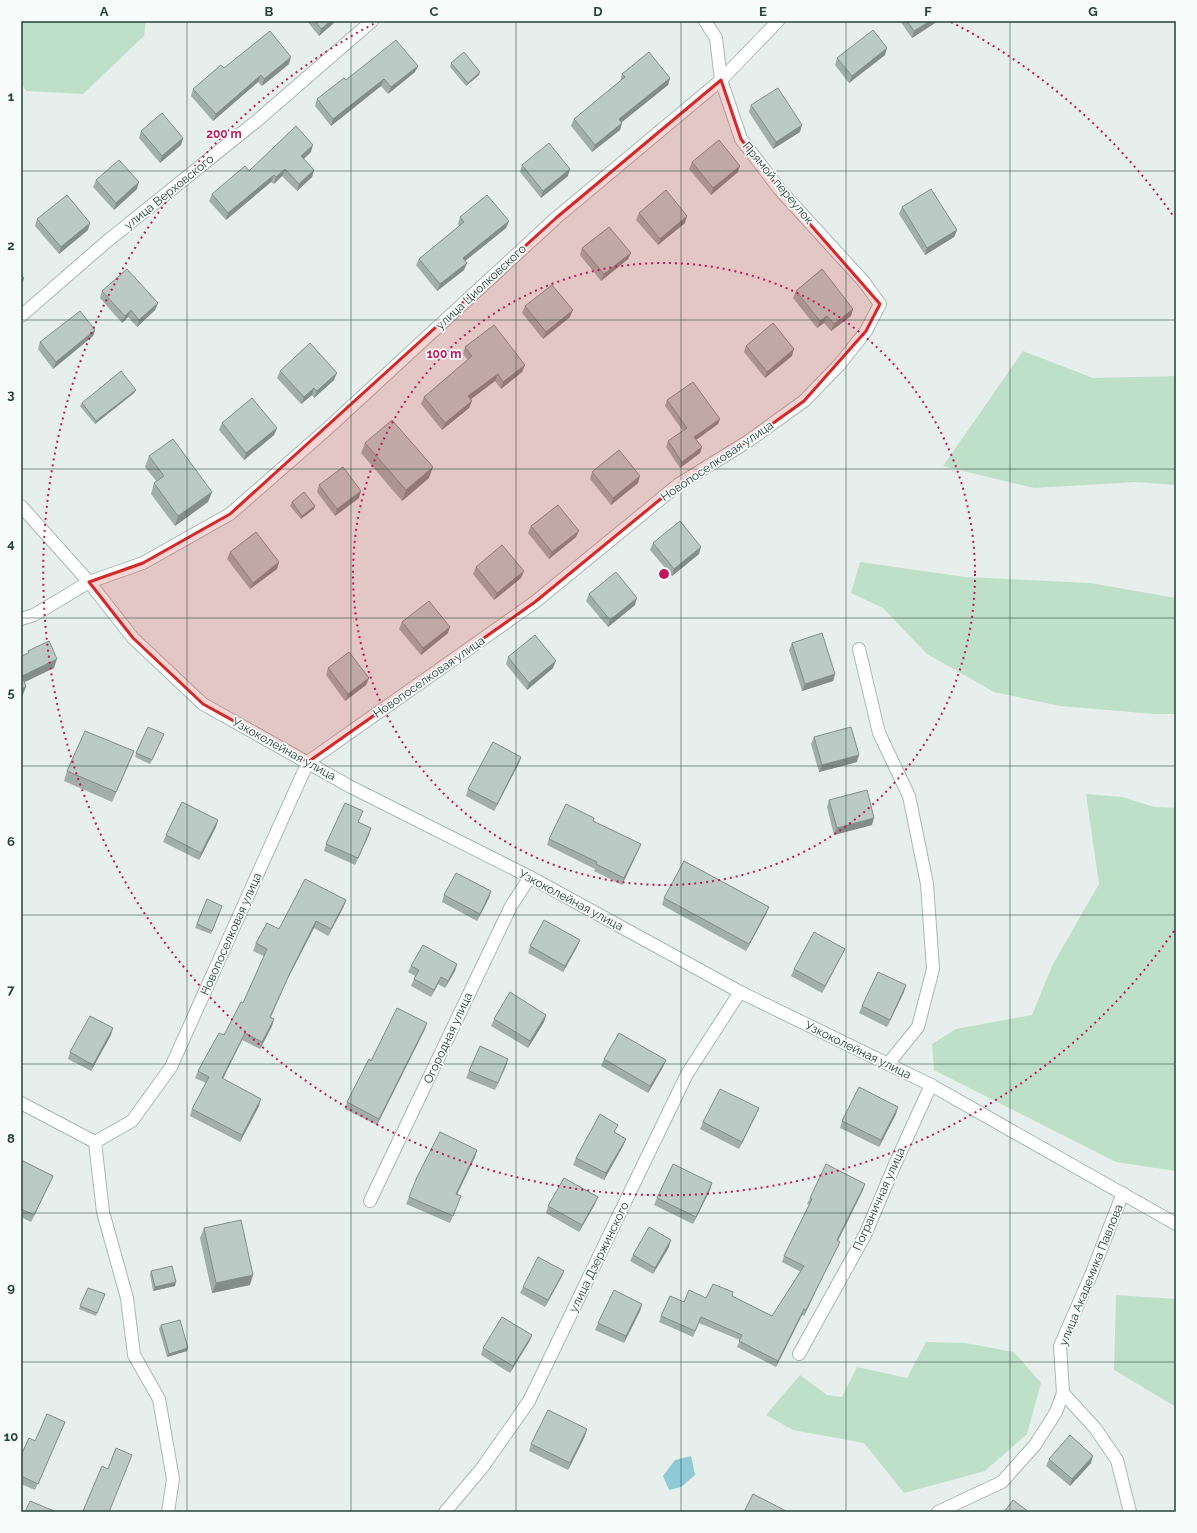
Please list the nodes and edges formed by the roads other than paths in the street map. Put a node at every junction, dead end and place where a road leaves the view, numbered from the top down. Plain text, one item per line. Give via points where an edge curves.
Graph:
1 (372, 21) edge
2 (705, 21) edge
3 (778, 21) edge
4 (721, 80) junction
5 (880, 304) joint
6 (21, 316) edge
7 (21, 506) edge
8 (89, 582) junction
9 (21, 619) edge
10 (859, 649) dead end
11 (308, 762) junction
12 (530, 878) junction
13 (740, 992) junction
14 (888, 1064) junction
15 (931, 1085) junction
16 (21, 1103) edge
17 (95, 1142) junction
18 (1123, 1193) junction
19 (370, 1202) dead end
20 (1176, 1224) edge
21 (799, 1354) dead end
22 (1063, 1393) junction
23 (168, 1512) edge
24 (445, 1512) edge
25 (938, 1512) edge
26 (1130, 1512) edge

1 - 6 street, улица Верховского via 259,119 105,243
2 - 4 street, Прямой переулок via 716,38
3 - 4 street, улица Циолковского
4 - 5 street, Прямой переулок via 741,139 780,190 864,282
4 - 8 street, улица Циолковского via 556,218 326,430 230,514 143,563
5 - 11 street, Новопоселковая улица via 866,331 840,364 804,401 747,442 679,484 535,602
7 - 8 street, Узкоколейная улица
8 - 9 street, улица Циолковского via 34,615
8 - 11 street, Узкоколейная улица via 134,638 203,704
10 - 14 street via 879,733 909,796 927,884 933,969 918,1027
11 - 12 street, Узкоколейная улица via 351,787
11 - 17 street, Новопоселковая улица via 171,1067 132,1121
12 - 13 street, Узкоколейная улица
12 - 19 street, Огородная улица via 511,906
13 - 14 street, Узкоколейная улица
13 - 24 street, улица Дзержинского via 687,1074 528,1401 482,1468
14 - 15 street, Узкоколейная улица
15 - 18 street, Узкоколейная улица
15 - 21 street, Пограничная улица via 865,1235
16 - 17 street
17 - 23 street via 102,1212 127,1298 134,1355 159,1399 174,1479
18 - 20 street, Узкоколейная улица
18 - 22 street, улица Академика Павлова via 1060,1346
22 - 25 street, улица Академика Павлова via 1056,1412 1035,1445 1002,1482
22 - 26 street via 1095,1428 1117,1460

